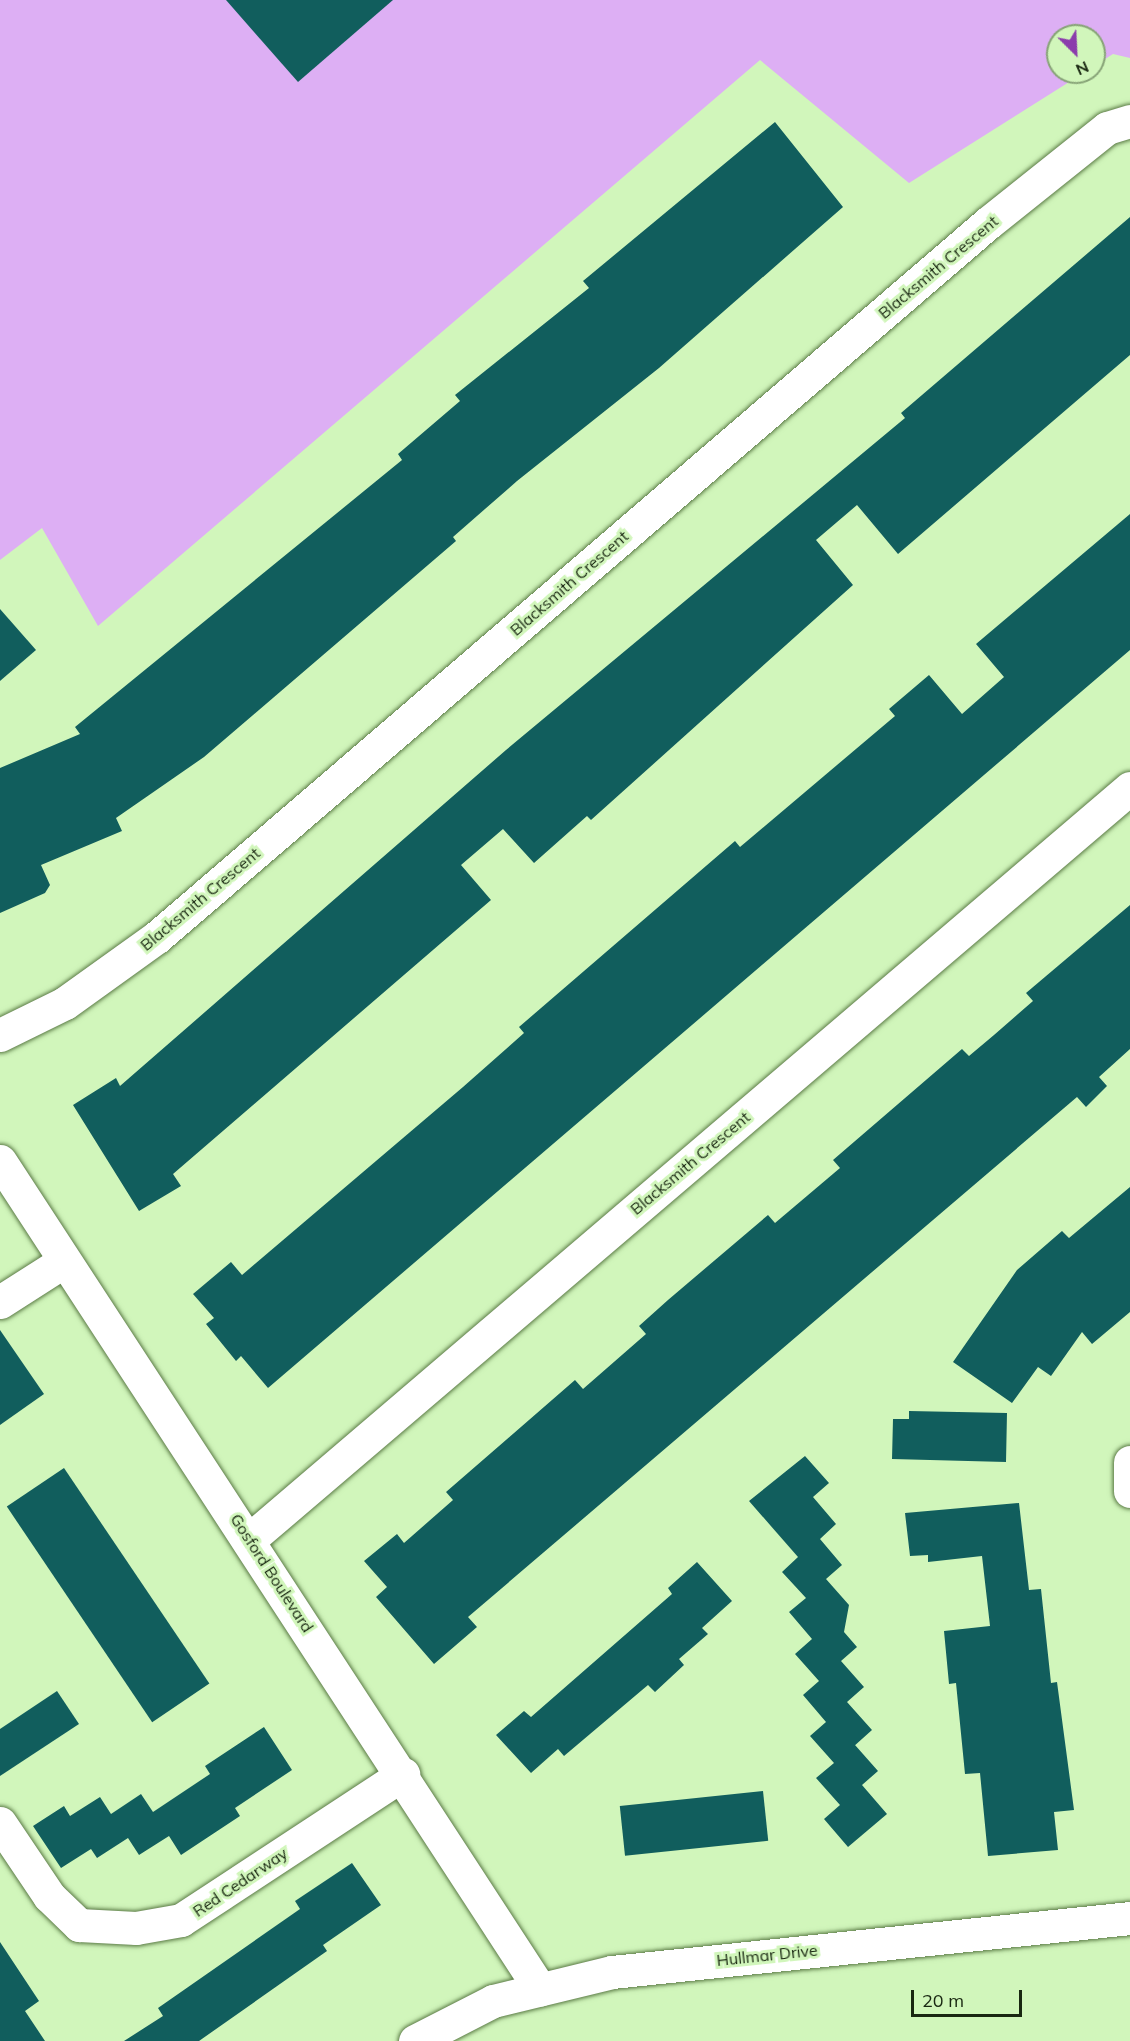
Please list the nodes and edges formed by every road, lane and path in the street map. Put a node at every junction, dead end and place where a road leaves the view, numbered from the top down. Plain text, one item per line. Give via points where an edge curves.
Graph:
1 (1130, 121) edge
2 (1130, 788) edge
3 (0, 1035) edge
4 (0, 1161) edge
5 (64, 1261) junction
6 (0, 1302) edge
7 (1130, 1462) edge
8 (1130, 1491) edge
9 (250, 1539) junction
10 (403, 1774) junction
11 (0, 1823) edge
12 (1130, 1918) edge
13 (540, 1989) junction
14 (416, 2041) edge

1 - 3 street, Blacksmith Crescent via 1107,128 988,223 157,937 65,1003
2 - 9 street, Blacksmith Crescent
4 - 5 street, Gosford Boulevard
5 - 6 street
5 - 9 street, Gosford Boulevard
7 - 8 street
9 - 10 street, Gosford Boulevard
10 - 11 street, Red Cedarway via 181,1920 136,1928 79,1925 49,1896
10 - 13 street, Gosford Boulevard
12 - 13 street, Hullmar Drive via 612,1972
13 - 14 street, Hullmar Drive via 493,2001

